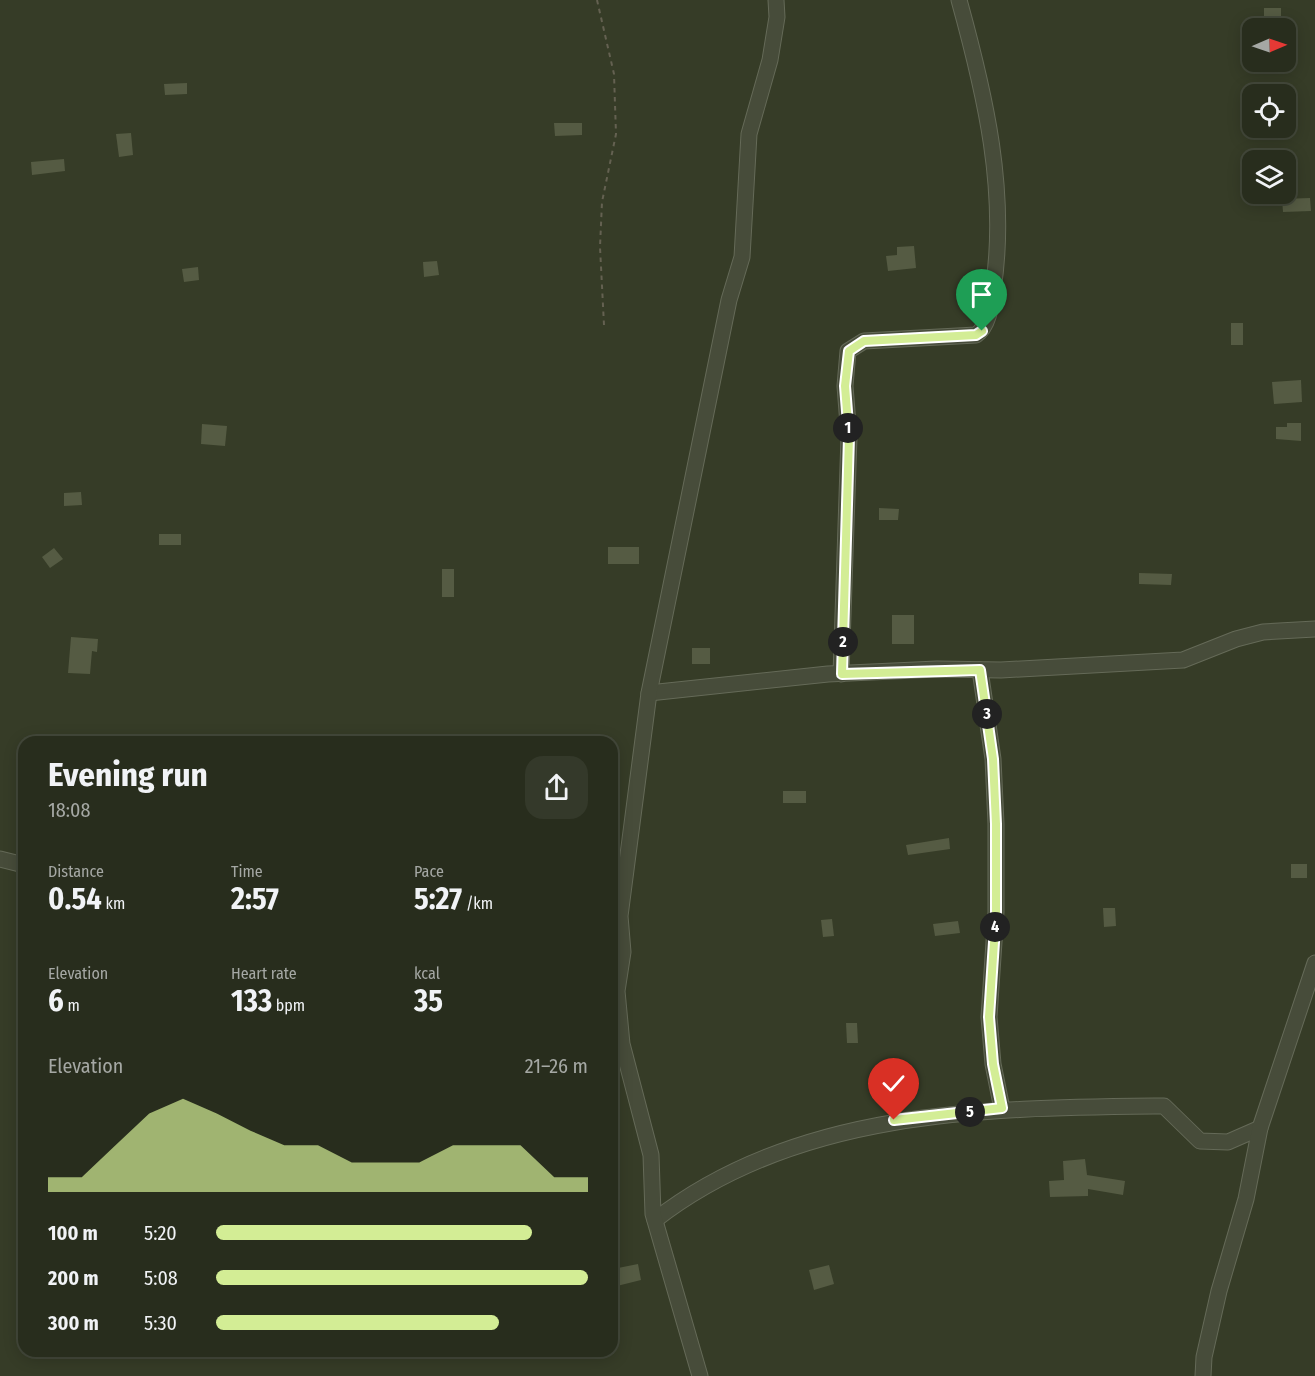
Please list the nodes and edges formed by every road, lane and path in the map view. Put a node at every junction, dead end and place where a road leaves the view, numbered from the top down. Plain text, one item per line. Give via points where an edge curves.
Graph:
1 (597, 0) edge
2 (777, 0) edge
3 (959, 0) edge
4 (604, 325) dead end
5 (1315, 629) edge
6 (980, 670) junction
7 (842, 674) junction
8 (649, 693) junction
9 (0, 859) edge
10 (18, 864) edge
11 (1315, 963) edge
12 (618, 985) edge
13 (618, 1002) edge
14 (1002, 1108) junction
15 (1260, 1128) junction
16 (655, 1220) junction
17 (700, 1376) edge
18 (1203, 1376) edge

1 - 4 path via 614,74 616,134 602,201
2 - 8 street via 770,60 749,134 742,257 729,300
3 - 7 street via 980,76 997,192 998,254 990,310 982,331 976,335 864,341 849,351 845,386 849,437
5 - 6 street via 1263,632 1183,660
6 - 7 street
6 - 14 street via 993,759 996,912 989,1017
7 - 8 street
8 - 12 street via 620,916 623,952
9 - 10 street
11 - 15 street
13 - 16 street via 622,1044 651,1155
14 - 15 street via 1164,1106 1200,1142 1228,1142
14 - 16 street via 894,1120 805,1143 690,1193
15 - 18 street via 1246,1199 1214,1313
16 - 17 street

